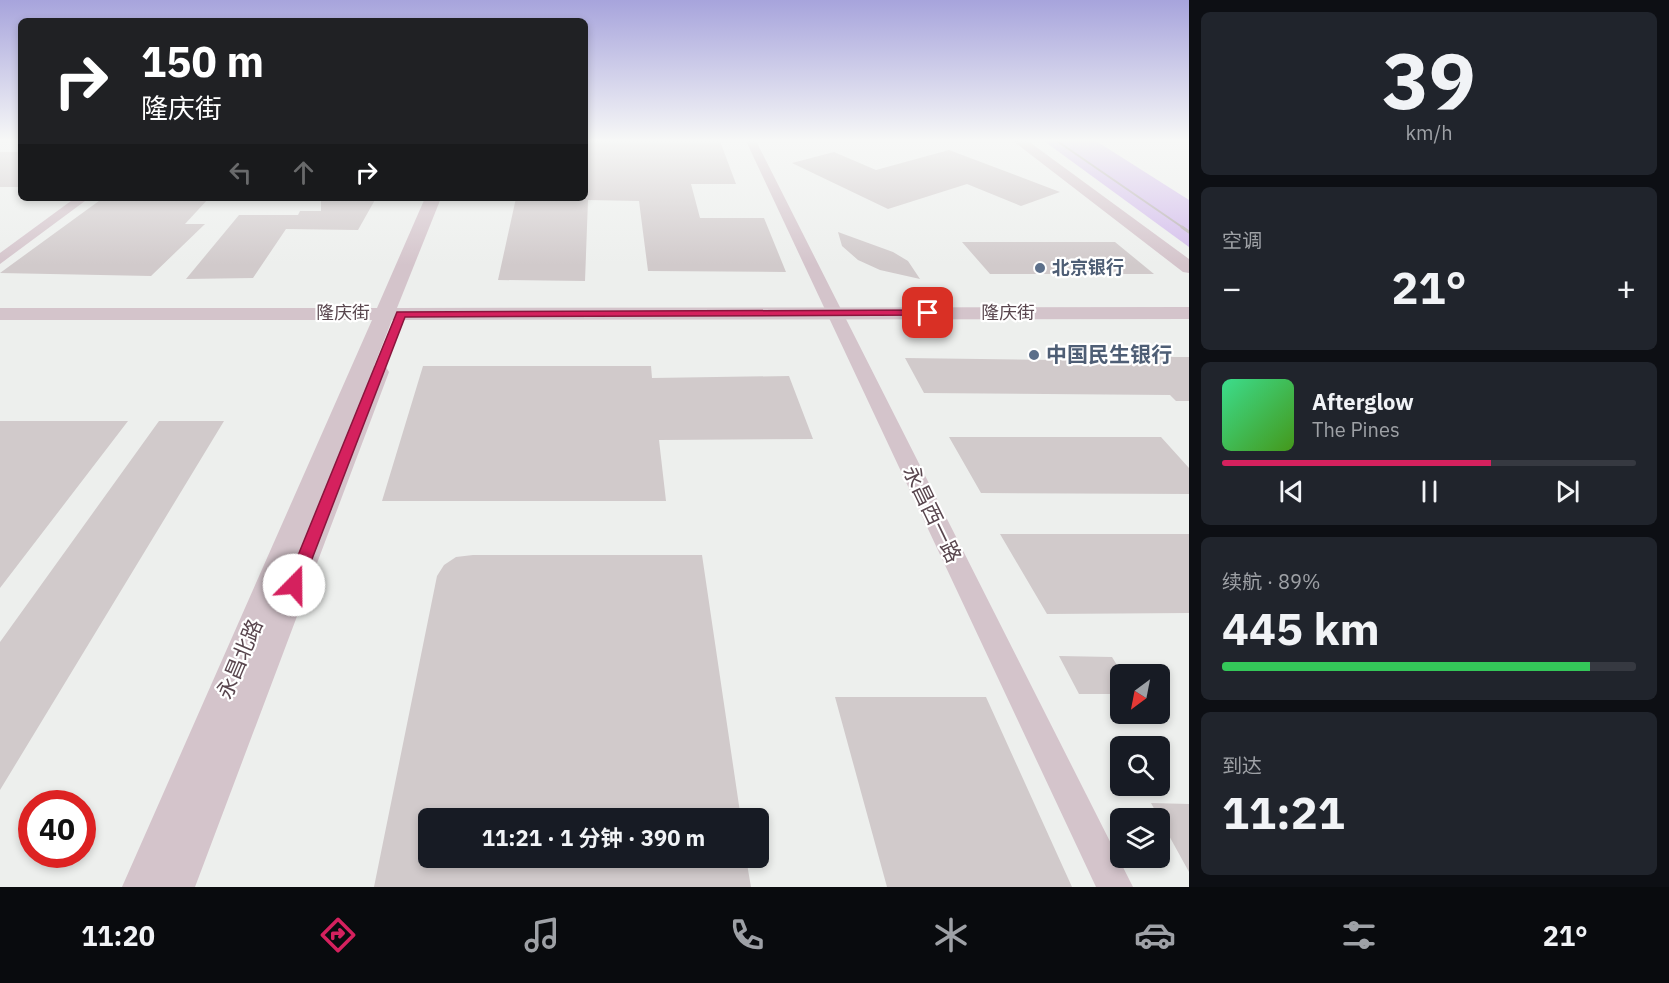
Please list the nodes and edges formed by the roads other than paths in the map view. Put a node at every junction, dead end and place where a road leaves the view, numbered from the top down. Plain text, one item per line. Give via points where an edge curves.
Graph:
1 (772, 182) edge
2 (1075, 182) edge
3 (79, 201) edge
4 (432, 201) edge
5 (444, 201) edge
6 (0, 260) edge
7 (1189, 268) edge
8 (834, 313) junction
9 (1189, 313) edge
10 (0, 314) edge
11 (393, 314) junction
12 (144, 887) edge
13 (173, 887) edge
14 (1115, 887) edge

1 - 8 street, 永昌西一路
2 - 7 street
3 - 6 street
4 - 11 street, 永昌北路
5 - 11 street, 永昌北路
8 - 9 street, 隆庆街
8 - 11 street, 隆庆街
8 - 14 street, 永昌西一路
10 - 11 street, 隆庆街
11 - 12 street, 永昌北路
11 - 13 street, 永昌北路

